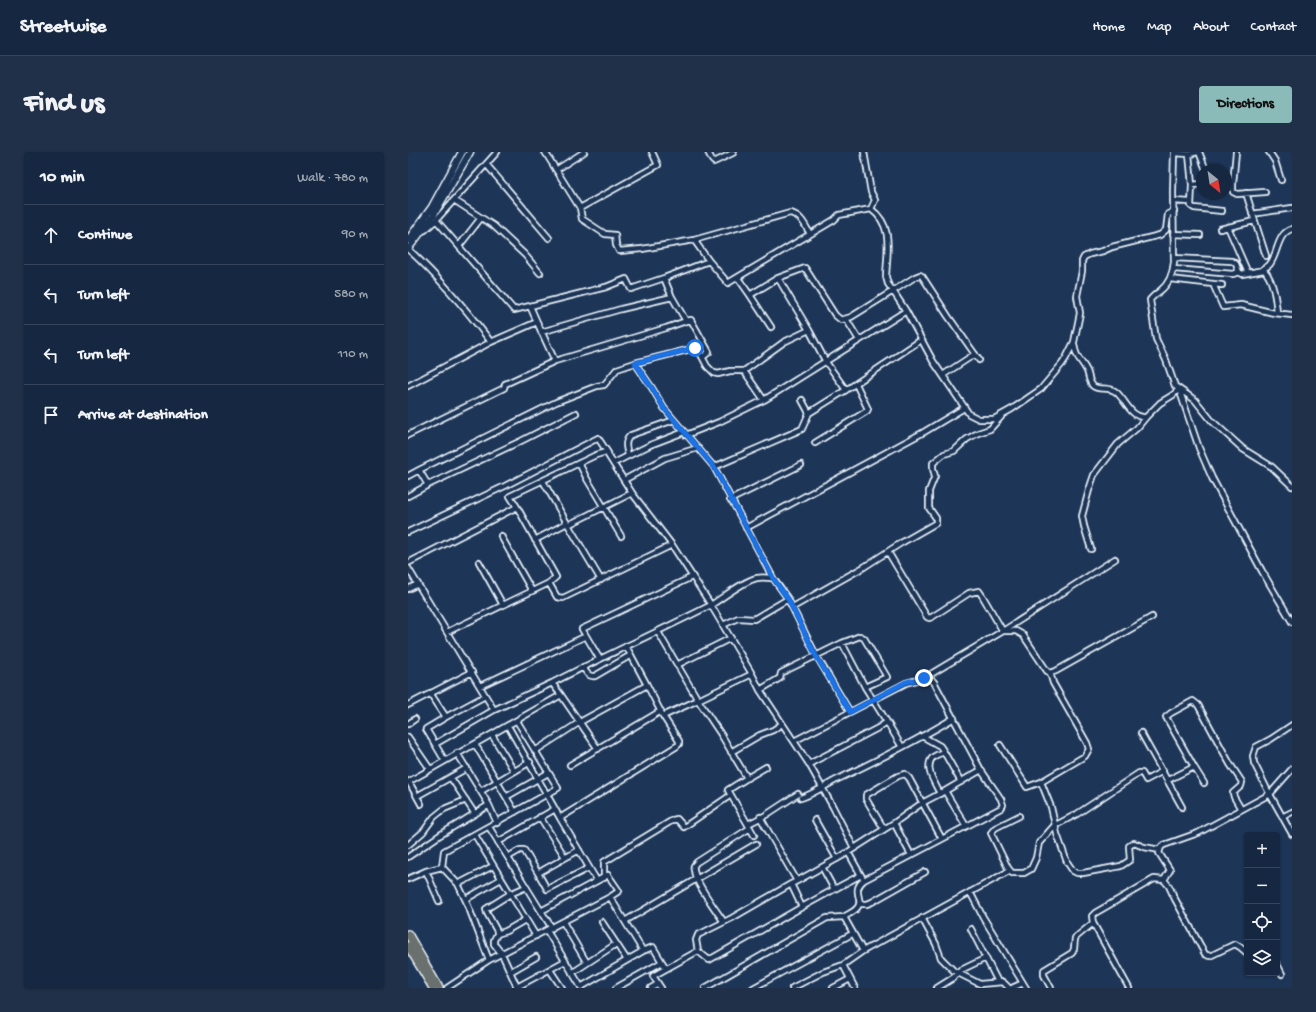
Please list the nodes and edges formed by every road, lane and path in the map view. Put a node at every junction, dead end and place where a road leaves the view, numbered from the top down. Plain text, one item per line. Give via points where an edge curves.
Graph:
1 (462, 152) edge
2 (469, 152) edge
3 (497, 152) edge
4 (544, 152) edge
5 (584, 152) edge
6 (652, 152) edge
7 (708, 152) edge
8 (864, 152) edge
9 (1174, 152) edge
10 (1199, 152) edge
11 (1236, 152) edge
12 (1269, 152) edge
13 (733, 153) dead end
14 (1189, 154) junction
15 (486, 164) junction
16 (1204, 164) edge
17 (556, 170) junction
18 (1281, 180) dead end
19 (1192, 185) junction
20 (1196, 185) edge
21 (1265, 192) dead end
22 (1246, 193) junction
23 (454, 200) junction
24 (1173, 201) junction
25 (1190, 202) junction
26 (580, 208) junction
27 (871, 208) junction
28 (1292, 208) edge
29 (1174, 211) junction
30 (1222, 211) dead end
31 (1252, 214) junction
32 (481, 218) junction
33 (436, 220) junction
34 (1254, 220) junction
35 (1228, 227) junction
36 (1220, 229) dead end
37 (1292, 229) edge
38 (810, 234) junction
39 (1173, 234) junction
40 (419, 235) junction
41 (1200, 235) dead end
42 (549, 238) dead end
43 (408, 240) edge
44 (694, 240) junction
45 (458, 246) junction
46 (408, 249) edge
47 (1266, 256) dead end
48 (1174, 258) junction
49 (709, 261) junction
50 (1174, 269) junction
51 (1262, 270) junction
52 (1239, 272) junction
53 (540, 273) dead end
54 (1248, 273) junction
55 (664, 278) junction
56 (738, 278) junction
57 (778, 278) junction
58 (1170, 279) junction
59 (1212, 284) junction
60 (1222, 285) dead end
61 (893, 291) junction
62 (750, 295) junction
63 (672, 297) junction
64 (530, 306) junction
65 (906, 311) junction
66 (1277, 313) junction
67 (1292, 315) edge
68 (846, 319) junction
69 (686, 320) junction
70 (537, 322) junction
71 (771, 327) dead end
72 (809, 330) junction
73 (541, 332) junction
74 (859, 340) junction
75 (921, 340) junction
76 (492, 342) junction
77 (1074, 342) junction
78 (975, 354) junction
79 (703, 357) junction
80 (979, 360) dead end
81 (555, 361) junction
82 (826, 362) junction
83 (635, 363) junction
84 (744, 371) junction
85 (943, 376) junction
86 (856, 384) junction
87 (408, 386) edge
88 (1179, 389) junction
89 (846, 390) junction
90 (764, 400) junction
91 (802, 400) dead end
92 (964, 408) junction
93 (809, 412) junction
94 (576, 413) dead end
95 (1004, 414) junction
96 (1146, 417) junction
97 (674, 420) junction
98 (685, 434) junction
99 (408, 436) edge
100 (815, 443) dead end
101 (698, 448) junction
102 (608, 454) junction
103 (628, 455) junction
104 (579, 463) junction
105 (614, 463) junction
106 (801, 465) dead end
107 (714, 467) junction
108 (419, 470) junction
109 (408, 476) edge
110 (624, 480) junction
111 (543, 481) junction
112 (428, 485) junction
113 (1292, 486) edge
114 (632, 493) junction
115 (408, 496) edge
116 (730, 500) junction
117 (517, 507) junction
118 (604, 507) junction
119 (567, 524) junction
120 (746, 528) junction
121 (408, 532) edge
122 (501, 536) dead end
123 (621, 536) dead end
124 (535, 540) junction
125 (672, 545) junction
126 (1091, 549) dead end
127 (888, 552) junction
128 (1115, 559) dead end
129 (479, 562) dead end
130 (408, 563) edge
131 (408, 568) edge
132 (692, 577) junction
133 (773, 578) junction
134 (601, 580) junction
135 (549, 583) junction
136 (418, 584) junction
137 (408, 589) edge
138 (532, 591) junction
139 (788, 599) junction
140 (503, 605) junction
141 (711, 605) junction
142 (792, 607) junction
143 (1152, 617) dead end
144 (1292, 622) edge
145 (723, 625) junction
146 (1003, 631) junction
147 (447, 632) junction
148 (658, 632) junction
149 (586, 636) junction
150 (731, 638) junction
151 (842, 643) junction
152 (626, 646) junction
153 (631, 655) junction
154 (816, 656) junction
155 (599, 658) junction
156 (677, 665) junction
157 (583, 667) junction
158 (472, 672) junction
159 (1050, 673) junction
160 (752, 674) junction
161 (930, 678) junction
162 (552, 683) junction
163 (647, 684) junction
164 (480, 686) junction
165 (865, 687) junction
166 (760, 690) junction
167 (430, 693) junction
168 (561, 695) junction
169 (485, 696) junction
170 (874, 699) junction
171 (698, 700) junction
172 (408, 705) edge
173 (494, 710) junction
174 (850, 712) junction
175 (662, 714) junction
176 (446, 717) junction
177 (954, 718) junction
178 (415, 719) dead end
179 (517, 721) junction
180 (580, 722) junction
181 (887, 722) junction
182 (408, 724) edge
183 (782, 724) junction
184 (1292, 725) edge
185 (508, 726) junction
186 (1141, 733) dead end
187 (492, 735) junction
188 (408, 736) edge
189 (922, 736) junction
190 (794, 741) junction
191 (435, 744) junction
192 (475, 744) junction
193 (1000, 745) dead end
194 (902, 747) junction
195 (598, 750) junction
196 (535, 751) junction
197 (731, 752) junction
198 (944, 752) junction
199 (457, 753) junction
200 (445, 761) junction
201 (530, 762) junction
202 (808, 764) junction
203 (570, 765) dead end
204 (766, 767) dead end
205 (467, 768) junction
206 (1194, 768) junction
207 (430, 769) junction
208 (1292, 769) edge
209 (981, 770) junction
210 (514, 771) junction
211 (1163, 771) junction
212 (548, 773) junction
213 (451, 778) junction
214 (747, 778) junction
215 (539, 779) junction
216 (1168, 780) junction
217 (408, 782) edge
218 (496, 782) junction
219 (961, 782) junction
220 (1041, 782) junction
221 (1204, 783) dead end
222 (821, 788) junction
223 (481, 791) junction
224 (943, 792) junction
225 (547, 794) junction
226 (1270, 794) junction
227 (731, 795) junction
228 (417, 796) junction
229 (506, 797) junction
230 (466, 800) junction
231 (922, 803) junction
232 (421, 804) dead end
233 (489, 805) junction
234 (1182, 807) dead end
235 (555, 809) junction
236 (1241, 809) junction
237 (515, 812) junction
238 (1292, 812) edge
239 (475, 814) junction
240 (1019, 816) dead end
241 (1282, 816) junction
242 (540, 817) junction
243 (760, 817) junction
244 (560, 818) junction
245 (815, 820) dead end
246 (497, 823) junction
247 (894, 823) junction
248 (749, 826) junction
249 (966, 826) junction
250 (1054, 826) junction
251 (489, 827) junction
252 (884, 829) junction
253 (1292, 834) edge
254 (475, 835) junction
255 (754, 835) dead end
256 (942, 839) junction
257 (498, 842) junction
258 (756, 844) dead end
259 (408, 845) edge
260 (854, 848) junction
261 (579, 850) junction
262 (1160, 850) junction
263 (848, 852) junction
264 (409, 855) edge
265 (912, 855) junction
266 (508, 857) junction
267 (565, 857) junction
268 (837, 859) junction
269 (493, 866) junction
270 (442, 867) junction
271 (822, 867) junction
272 (589, 868) junction
273 (426, 871) junction
274 (1009, 871) junction
275 (925, 872) dead end
276 (538, 873) junction
277 (604, 878) junction
278 (862, 878) junction
279 (408, 879) edge
280 (501, 879) junction
281 (696, 880) junction
282 (1164, 880) junction
283 (597, 881) junction
284 (797, 881) junction
285 (458, 884) junction
286 (790, 884) junction
287 (526, 887) junction
288 (834, 889) junction
289 (970, 892) junction
290 (510, 894) junction
291 (610, 897) junction
292 (466, 899) junction
293 (439, 901) dead end
294 (859, 904) junction
295 (802, 907) junction
296 (541, 911) junction
297 (844, 917) junction
298 (922, 918) junction
299 (525, 920) junction
300 (563, 922) junction
301 (602, 922) dead end
302 (625, 922) junction
303 (724, 922) junction
304 (1093, 922) junction
305 (971, 929) dead end
306 (549, 930) junction
307 (408, 934) edge
308 (497, 934) junction
309 (852, 934) junction
310 (536, 936) junction
311 (616, 944) junction
312 (408, 946) edge
313 (1244, 950) edge
314 (643, 951) junction
315 (698, 951) junction
316 (863, 951) junction
317 (502, 954) junction
318 (536, 957) dead end
319 (986, 958) junction
320 (489, 960) junction
321 (627, 960) junction
322 (565, 961) junction
323 (662, 962) junction
324 (587, 963) junction
325 (843, 965) junction
326 (666, 968) junction
327 (550, 970) junction
328 (1280, 970) edge
329 (510, 972) junction
330 (572, 972) junction
331 (957, 973) junction
332 (1282, 974) dead end
333 (850, 978) junction
334 (998, 982) junction
335 (976, 983) junction
336 (1023, 983) junction
337 (659, 986) edge
338 (517, 987) edge
339 (582, 987) edge
340 (433, 988) edge
341 (439, 988) edge
342 (447, 988) edge
343 (562, 988) edge
344 (616, 988) edge
345 (651, 988) edge
346 (704, 988) edge
347 (752, 988) edge
348 (792, 988) edge
349 (833, 988) edge
350 (856, 988) edge
351 (937, 988) edge
352 (979, 988) edge
353 (1009, 988) edge
354 (1012, 988) edge
355 (1026, 988) edge
356 (1051, 988) edge
357 (1129, 988) edge

1 - 43 street via 432,206
2 - 40 street via 433,216
3 - 15 street
4 - 17 street
5 - 17 street
6 - 26 street via 658,165
7 - 13 street via 714,162
8 - 27 street via 875,200
9 - 14 street
9 - 24 street
10 - 14 street
10 - 16 street
11 - 22 street via 1233,189 1235,194
12 - 18 street
14 - 19 street
15 - 23 street
15 - 42 street
17 - 26 street
19 - 20 street
19 - 25 street
21 - 22 street
22 - 31 street
23 - 32 street
23 - 33 street
24 - 25 street
24 - 29 street
25 - 30 street via 1194,208
26 - 44 street via 582,219 605,234 615,236 618,251
27 - 38 street via 840,214
27 - 61 street via 881,218 887,230 886,277
28 - 31 street
29 - 39 street
29 - 77 street via 1168,214 1163,233 1084,257 1077,296 1080,313
31 - 34 street
32 - 45 street
32 - 53 street via 494,226
33 - 40 street
33 - 45 street
34 - 35 street
34 - 47 street
35 - 36 street
35 - 54 street
37 - 51 street via 1288,230 1281,240 1270,265
38 - 44 street via 799,217 790,213
38 - 56 street
39 - 41 street
39 - 48 street
40 - 46 street
44 - 49 street
45 - 64 street via 514,310
46 - 76 street via 428,266
48 - 50 street
48 - 52 street via 1232,260
49 - 55 street
49 - 56 street via 728,283
50 - 52 street via 1233,274
50 - 58 street
51 - 54 street
51 - 66 street via 1266,272 1275,297
52 - 54 street
55 - 63 street
55 - 64 street via 631,290 626,278 606,287
56 - 62 street
57 - 62 street
57 - 68 street via 805,268 835,315 841,320
57 - 72 street
58 - 59 street
58 - 88 street via 1150,303 1156,340
59 - 60 street
59 - 66 street via 1223,307 1241,305
61 - 65 street
61 - 68 street
61 - 78 street via 920,275
62 - 71 street
63 - 69 street
63 - 73 street
64 - 70 street
65 - 74 street
65 - 75 street
66 - 67 street
68 - 74 street
69 - 79 street via 691,320 709,352
69 - 81 street
70 - 73 street
70 - 76 street
72 - 82 street
72 - 84 street via 784,342
73 - 81 street
74 - 82 street
75 - 85 street
75 - 86 street
76 - 87 street
77 - 95 street via 1062,364 1048,381
77 - 96 street via 1075,354 1087,371 1092,385 1096,388 1112,389 1130,410 1138,416
78 - 80 street
78 - 85 street
79 - 83 street via 698,350 692,349
79 - 84 street via 714,373
81 - 99 street via 505,384 504,388
82 - 89 street
82 - 90 street
83 - 97 street
83 - 108 street via 617,369 604,385 556,402
84 - 90 street
85 - 92 street
86 - 89 street
86 - 100 street via 867,411
88 - 96 street
88 - 113 street via 1195,400 1212,421 1243,449 1272,467
88 - 144 street via 1212,478
89 - 93 street
90 - 98 street via 719,422
91 - 93 street
92 - 95 street via 971,416 979,419 991,420
92 - 120 street
93 - 107 street via 802,429
94 - 112 street
95 - 127 street via 990,429 967,439 954,451 944,454 933,463 935,476 929,491 930,508 936,523
96 - 126 street via 1118,444 1094,475 1082,516
97 - 98 street
97 - 103 street via 627,438
98 - 101 street
98 - 103 street
101 - 107 street
101 - 110 street via 665,458
102 - 104 street via 606,452 596,455
102 - 105 street
102 - 121 street via 598,438
103 - 105 street
104 - 111 street
104 - 118 street
105 - 110 street
106 - 116 street
107 - 116 street
108 - 109 street
108 - 112 street
110 - 114 street
111 - 117 street via 510,496
111 - 119 street
112 - 115 street
114 - 118 street
114 - 125 street
116 - 120 street
117 - 124 street
117 - 130 street
118 - 119 street
118 - 123 street
119 - 124 street
119 - 134 street
120 - 133 street
122 - 138 street
124 - 135 street via 556,577
125 - 132 street
125 - 134 street
127 - 142 street
127 - 146 street via 927,617 932,617 969,593 979,591
128 - 146 street
129 - 140 street
131 - 136 street
132 - 141 street
132 - 149 street via 582,629
133 - 139 street
133 - 141 street via 756,578
134 - 135 street via 563,598 557,597
135 - 138 street
136 - 137 street
136 - 147 street
138 - 140 street
139 - 142 street
139 - 145 street via 754,619 738,618
140 - 147 street
141 - 145 street
141 - 148 street
142 - 154 street
143 - 159 street
145 - 150 street
146 - 159 street via 1023,635
146 - 161 street via 936,671
147 - 158 street
148 - 152 street
148 - 156 street
149 - 155 street
149 - 164 street
150 - 156 street
150 - 160 street
151 - 154 street
151 - 165 street
151 - 165 street via 860,636 864,638 887,677
152 - 153 street
152 - 155 street
153 - 157 street via 595,676 587,674
153 - 163 street
154 - 166 street via 780,673 780,678
154 - 174 street
155 - 157 street
156 - 171 street
157 - 162 street
158 - 164 street
158 - 167 street
159 - 220 street via 1052,684 1082,733 1088,749 1080,760
160 - 166 street
160 - 171 street
161 - 170 street via 906,682
161 - 177 street
162 - 168 street
162 - 173 street
163 - 175 street
163 - 180 street
164 - 169 street
165 - 170 street
166 - 183 street
167 - 172 street
167 - 176 street
168 - 179 street
168 - 180 street
169 - 173 street
169 - 176 street
170 - 174 street
170 - 181 street
171 - 175 street
171 - 197 street
173 - 191 street
174 - 190 street
175 - 195 street
175 - 244 street via 679,744
176 - 191 street via 426,729
177 - 189 street
177 - 209 street
178 - 182 street
179 - 185 street
179 - 196 street
180 - 195 street
180 - 196 street
181 - 194 street
181 - 202 street
183 - 190 street
183 - 197 street
184 - 226 street via 1259,745 1254,752 1254,762
185 - 187 street
185 - 201 street
186 - 211 street
187 - 192 street
187 - 210 street
188 - 207 street
189 - 194 street
189 - 198 street via 937,743
190 - 202 street
191 - 200 street
192 - 199 street
192 - 218 street
193 - 220 street via 1026,786
194 - 222 street
195 - 203 street
196 - 212 street
197 - 214 street
198 - 219 street
198 - 224 street via 933,757 929,769
199 - 200 street
199 - 205 street
200 - 207 street
201 - 210 street
201 - 215 street
202 - 222 street
204 - 214 street
205 - 213 street
205 - 223 street
206 - 216 street
206 - 221 street
206 - 236 street via 1166,717 1193,701 1198,705 1242,782 1233,793
207 - 217 street
208 - 226 street
209 - 219 street
209 - 249 street via 1003,805
210 - 218 street
211 - 216 street
211 - 250 street via 1146,780 1142,773 1139,773
212 - 215 street
212 - 225 street via 558,788
213 - 228 street
213 - 230 street
214 - 227 street via 728,790
215 - 225 street
215 - 229 street
216 - 234 street
217 - 228 street
218 - 223 street
218 - 229 street
219 - 224 street
220 - 250 street via 1051,807
222 - 243 street via 807,796 799,796
222 - 260 street
223 - 233 street
224 - 231 street
224 - 249 street
225 - 235 street
225 - 237 street
226 - 236 street
226 - 241 street
227 - 248 street
227 - 277 street via 684,827 677,819 673,820 604,862
228 - 232 street
229 - 237 street
230 - 239 street
230 - 259 street via 434,817 423,832
231 - 247 street
231 - 252 street via 905,774 868,793 866,799
231 - 256 street
233 - 239 street
233 - 246 street
235 - 242 street
235 - 244 street
236 - 262 street via 1198,833 1164,845
237 - 246 street
238 - 241 street
239 - 264 street
240 - 274 street via 995,828 991,833
241 - 253 street
242 - 257 street
242 - 267 street
243 - 248 street
243 - 284 street
244 - 261 street
245 - 268 street
246 - 251 street
247 - 252 street
247 - 265 street
248 - 255 street
248 - 281 street via 694,865
249 - 256 street
250 - 262 street via 1068,862 1077,873 1126,864 1130,860 1129,846 1134,843
250 - 274 street via 1039,843 1031,869 1018,874
251 - 254 street
251 - 257 street
252 - 260 street
254 - 269 street
254 - 270 street via 444,851
256 - 265 street
257 - 266 street
258 - 281 street
260 - 263 street
261 - 267 street
261 - 272 street
262 - 282 street via 1160,855 1170,870
263 - 268 street
263 - 278 street
265 - 278 street
266 - 276 street via 524,850
266 - 287 street
267 - 276 street
268 - 271 street
269 - 280 street
269 - 285 street
270 - 273 street
270 - 285 street
271 - 284 street
271 - 288 street
272 - 276 street via 547,889
272 - 283 street
273 - 279 street
273 - 293 street
274 - 289 street
275 - 294 street via 872,902
277 - 283 street
277 - 291 street via 608,875 619,891
278 - 288 street
278 - 294 street via 857,889
280 - 290 street
280 - 292 street
281 - 302 street
281 - 303 street
282 - 304 street via 1150,881 1095,913
282 - 313 street via 1205,954 1209,956 1235,944
283 - 296 street
284 - 286 street
285 - 292 street
286 - 295 street
286 - 303 street
287 - 290 street
287 - 296 street
288 - 295 street
289 - 298 street
289 - 336 street
290 - 299 street
290 - 308 street via 486,909
291 - 300 street
291 - 302 street
292 - 320 street
294 - 297 street
295 - 315 street via 709,960
296 - 306 street
297 - 309 street
297 - 346 street via 827,918
298 - 316 street
298 - 331 street via 941,958
299 - 308 street
299 - 310 street
300 - 306 street
300 - 324 street
301 - 311 street
302 - 314 street
303 - 315 street via 698,935
304 - 356 street via 1075,938 1072,954 1044,970
304 - 357 street
305 - 319 street
306 - 310 street
306 - 322 street
307 - 341 main road
308 - 317 street via 494,942
309 - 316 street
309 - 347 street
310 - 317 street
311 - 321 street
311 - 324 street
312 - 340 main road
314 - 321 street
314 - 323 street via 653,947
315 - 326 street
316 - 325 street
317 - 320 street
317 - 329 street
318 - 329 street
319 - 331 street
319 - 334 street
320 - 342 street
321 - 339 street
322 - 327 street
322 - 330 street
323 - 326 street
323 - 344 street
324 - 330 street
325 - 333 street
325 - 348 street
326 - 337 street via 653,976
327 - 338 street
327 - 343 street
328 - 332 street
329 - 338 street
330 - 339 street
331 - 335 street
331 - 351 street
333 - 349 street
333 - 350 street
334 - 335 street via 982,985
334 - 353 street via 1004,982
335 - 352 street
336 - 354 street
336 - 355 street
337 - 345 street

